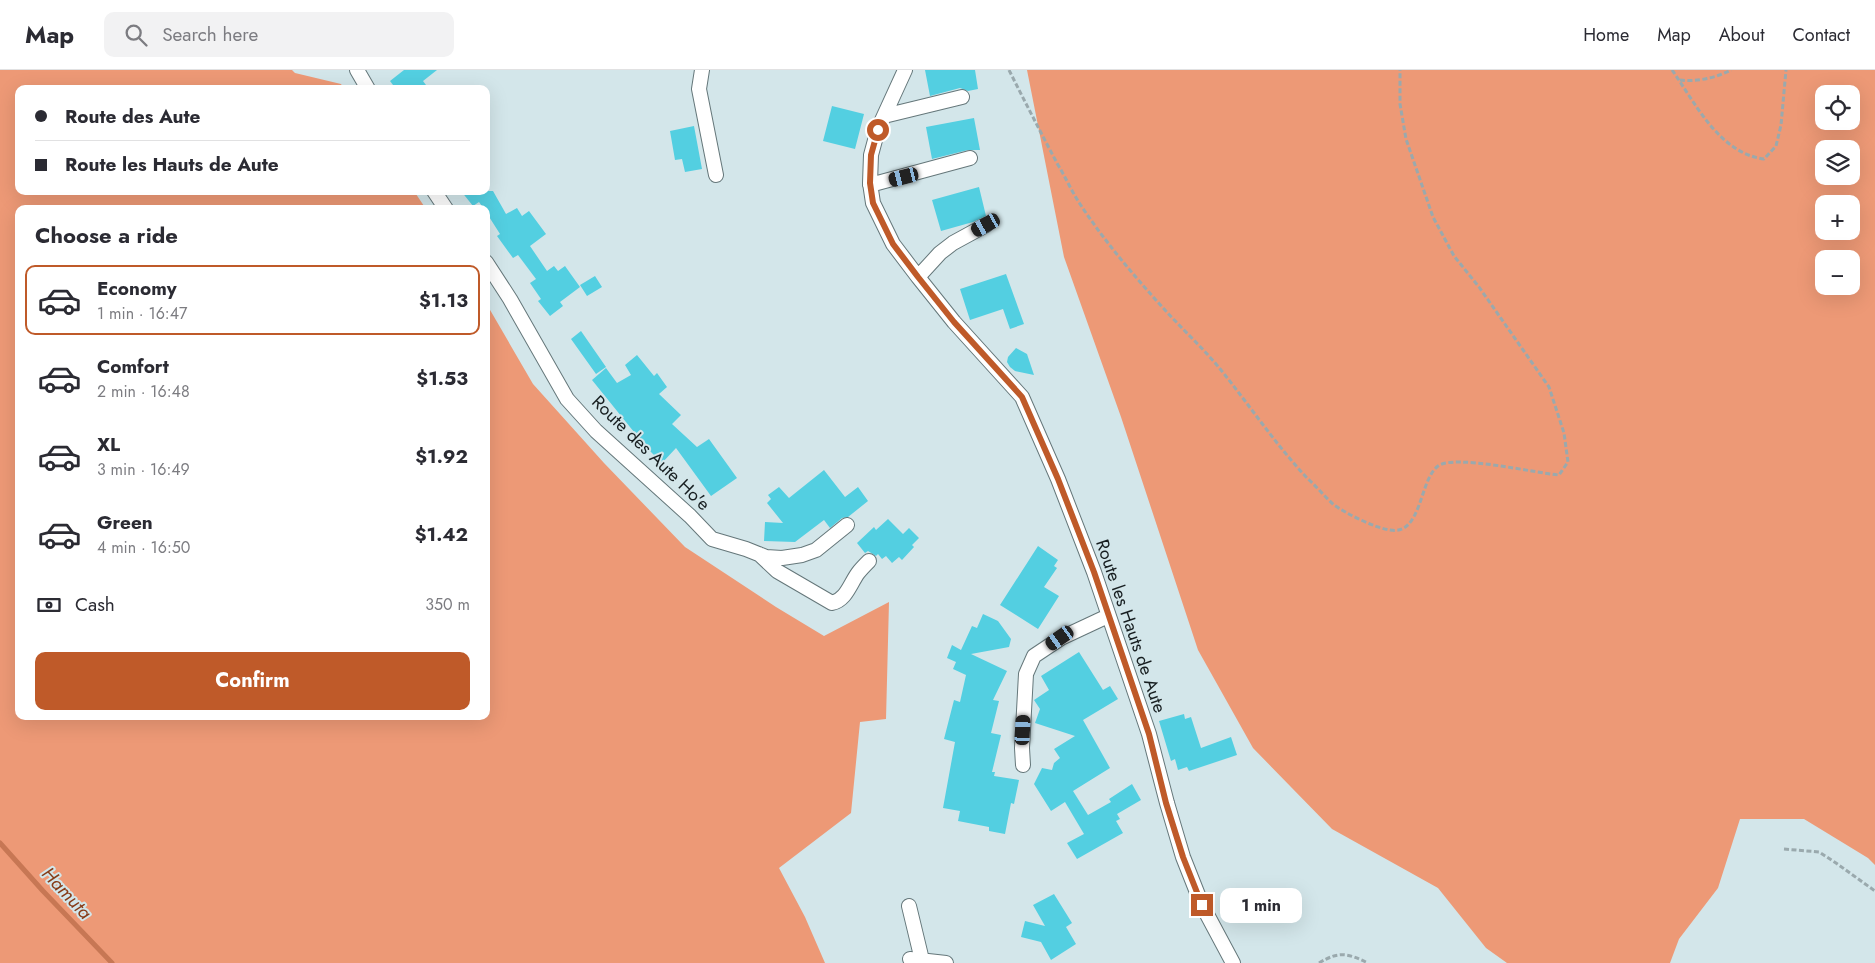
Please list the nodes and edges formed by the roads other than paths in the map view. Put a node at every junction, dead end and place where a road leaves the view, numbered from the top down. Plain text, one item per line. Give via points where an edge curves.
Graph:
1 (358, 70) edge
2 (702, 70) edge
3 (905, 70) edge
4 (366, 85) edge
5 (962, 97) dead end
6 (884, 116) junction
7 (970, 158) dead end
8 (716, 176) dead end
9 (870, 185) junction
10 (986, 225) dead end
11 (490, 268) edge
12 (918, 277) junction
13 (847, 525) dead end
14 (758, 554) junction
15 (869, 561) dead end
16 (1108, 616) junction
17 (1023, 765) dead end
18 (909, 906) dead end
19 (946, 963) edge
20 (1233, 963) edge

1 - 4 street
2 - 8 street via 699,89
3 - 6 street, Route les Hauts de Aute
5 - 6 street
6 - 9 street, Route les Hauts de Aute via 871,155
7 - 9 street
9 - 12 street, Route les Hauts de Aute via 873,203 893,244
10 - 12 street via 940,252
11 - 14 street, Route des Aute Ho'e via 567,399 596,431 712,539
12 - 16 street, Route les Hauts de Aute via 1022,397 1058,479
13 - 14 street, Route des Aute Ho'e via 828,542 802,555 782,558
14 - 15 street via 777,571 832,604 844,596
16 - 17 street via 1060,638 1034,656 1026,674
16 - 20 street, Route les Hauts de Aute via 1149,734 1183,857 1202,905
18 - 19 street via 916,960

